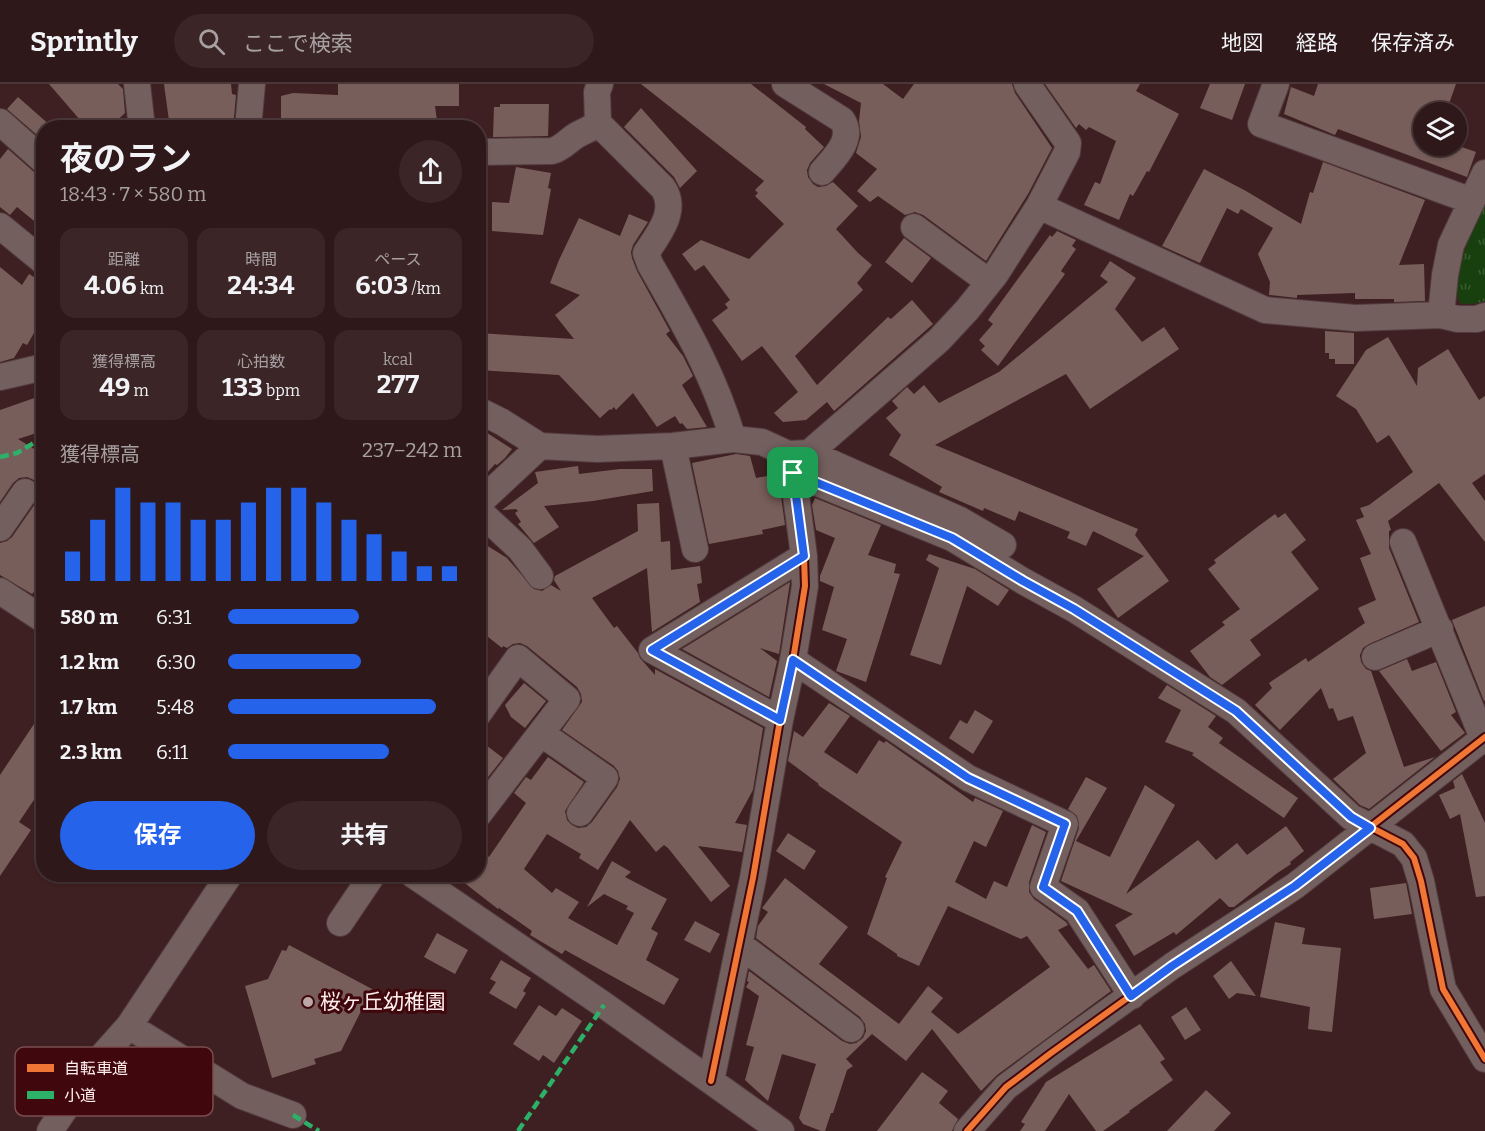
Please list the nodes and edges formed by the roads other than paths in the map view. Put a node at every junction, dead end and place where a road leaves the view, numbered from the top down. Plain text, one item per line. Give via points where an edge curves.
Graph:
1 (252, 84) edge
2 (600, 84) edge
3 (785, 84) edge
4 (1027, 84) edge
5 (1276, 84) edge
6 (136, 86) edge
7 (141, 120) edge
8 (249, 120) edge
9 (0, 122) edge
10 (598, 123) junction
11 (486, 152) edge
12 (36, 154) edge
13 (822, 172) dead end
14 (1485, 173) edge
15 (1472, 201) junction
16 (1040, 206) junction
17 (914, 227) dead end
18 (1, 230) edge
19 (36, 256) edge
20 (989, 282) junction
21 (1442, 315) junction
22 (1482, 321) edge
23 (36, 369) edge
24 (0, 377) edge
25 (486, 414) edge
26 (733, 439) junction
27 (540, 446) junction
28 (673, 446) junction
29 (797, 460) junction
30 (25, 492) dead end
31 (486, 497) edge
32 (486, 517) edge
33 (0, 528) edge
34 (1403, 542) dead end
35 (1003, 545) dead end
36 (695, 549) dead end
37 (804, 556) junction
38 (540, 576) dead end
39 (0, 591) edge
40 (36, 615) edge
41 (1440, 629) junction
42 (1375, 657) dead end
43 (793, 660) junction
44 (486, 703) edge
45 (780, 720) junction
46 (542, 734) junction
47 (1484, 737) edge
48 (486, 805) edge
49 (580, 813) dead end
50 (1370, 828) junction
51 (225, 882) edge
52 (368, 882) edge
53 (429, 882) edge
54 (340, 923) dead end
55 (740, 945) junction
56 (1131, 996) junction
57 (129, 1026) junction
58 (851, 1029) dead end
59 (110, 1047) edge
60 (163, 1047) edge
61 (1485, 1059) edge
62 (213, 1078) edge
63 (711, 1081) junction
64 (293, 1115) dead end
65 (60, 1116) edge
66 (50, 1131) edge
67 (781, 1131) edge
68 (967, 1131) edge

1 - 8 street
2 - 10 street
3 - 13 street via 845,125 844,147
4 - 16 street via 1068,143
5 - 15 street via 1261,124
6 - 7 street
9 - 12 street
10 - 11 street via 561,149
10 - 26 street via 670,198 670,209 646,253 701,354
14 - 15 street
15 - 21 street via 1451,245
16 - 20 street
16 - 21 street via 1265,310 1355,318
17 - 20 street
18 - 19 street
20 - 29 street via 939,340
21 - 22 street
23 - 24 street
25 - 27 street
26 - 28 street
26 - 29 street via 762,442
27 - 28 street
27 - 31 street
28 - 36 street
29 - 35 street via 960,520
29 - 37 street
29 - 50 street via 952,538 1236,711 1351,817
30 - 33 street
32 - 38 street via 520,549
34 - 41 street
37 - 43 street via 805,586
37 - 45 street via 652,650
39 - 40 street
41 - 42 street
41 - 47 street
43 - 45 street
43 - 56 street via 968,778 1065,824 1043,887 1077,911
44 - 46 street via 518,658 567,699
45 - 55 street
46 - 48 street
46 - 49 street via 605,778
47 - 50 street
50 - 56 street via 1295,886
50 - 61 street via 1403,844 1414,858 1443,988
51 - 57 street
52 - 54 street
53 - 63 street
55 - 58 street
55 - 63 street
56 - 68 street via 1006,1087
57 - 59 street
57 - 60 street
62 - 64 street via 242,1096
63 - 67 street
65 - 66 street

